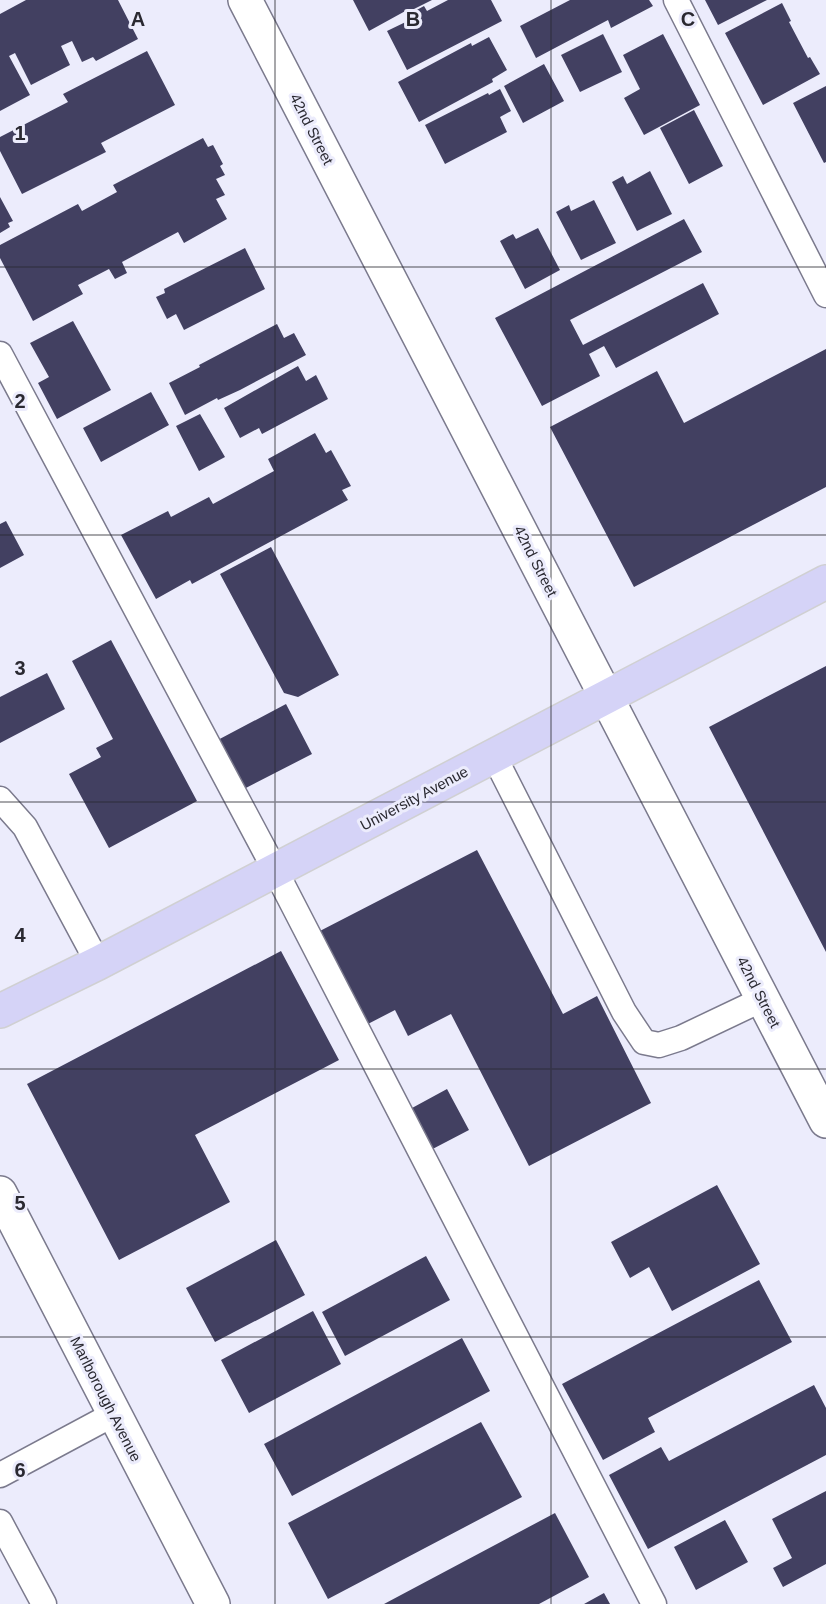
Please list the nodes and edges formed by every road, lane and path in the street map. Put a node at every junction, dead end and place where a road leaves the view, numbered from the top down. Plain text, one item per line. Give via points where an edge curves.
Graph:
1 (245, 0) edge
2 (676, 0) edge
3 (826, 295) edge
4 (0, 354) edge
5 (826, 582) edge
6 (606, 698) junction
7 (494, 756) junction
8 (0, 799) edge
9 (275, 870) junction
10 (98, 963) junction
11 (763, 999) junction
12 (0, 1011) edge
13 (826, 1121) edge
14 (0, 1193) edge
15 (114, 1414) junction
16 (0, 1475) edge
17 (0, 1522) edge
18 (44, 1604) edge
19 (213, 1604) edge
20 (654, 1604) edge

1 - 6 street, 42nd Street
2 - 3 lane
4 - 9 lane
5 - 6 main road, University Avenue
6 - 7 main road, University Avenue
6 - 11 street, 42nd Street
7 - 9 main road, University Avenue
7 - 11 lane via 624,1012 644,1042 660,1045 681,1038
8 - 10 lane via 25,828
9 - 10 main road, University Avenue
9 - 20 lane
10 - 12 main road, University Avenue
11 - 13 street, 42nd Street
14 - 15 street, Marlborough Avenue
15 - 16 lane
15 - 19 street, Marlborough Avenue
17 - 18 lane

